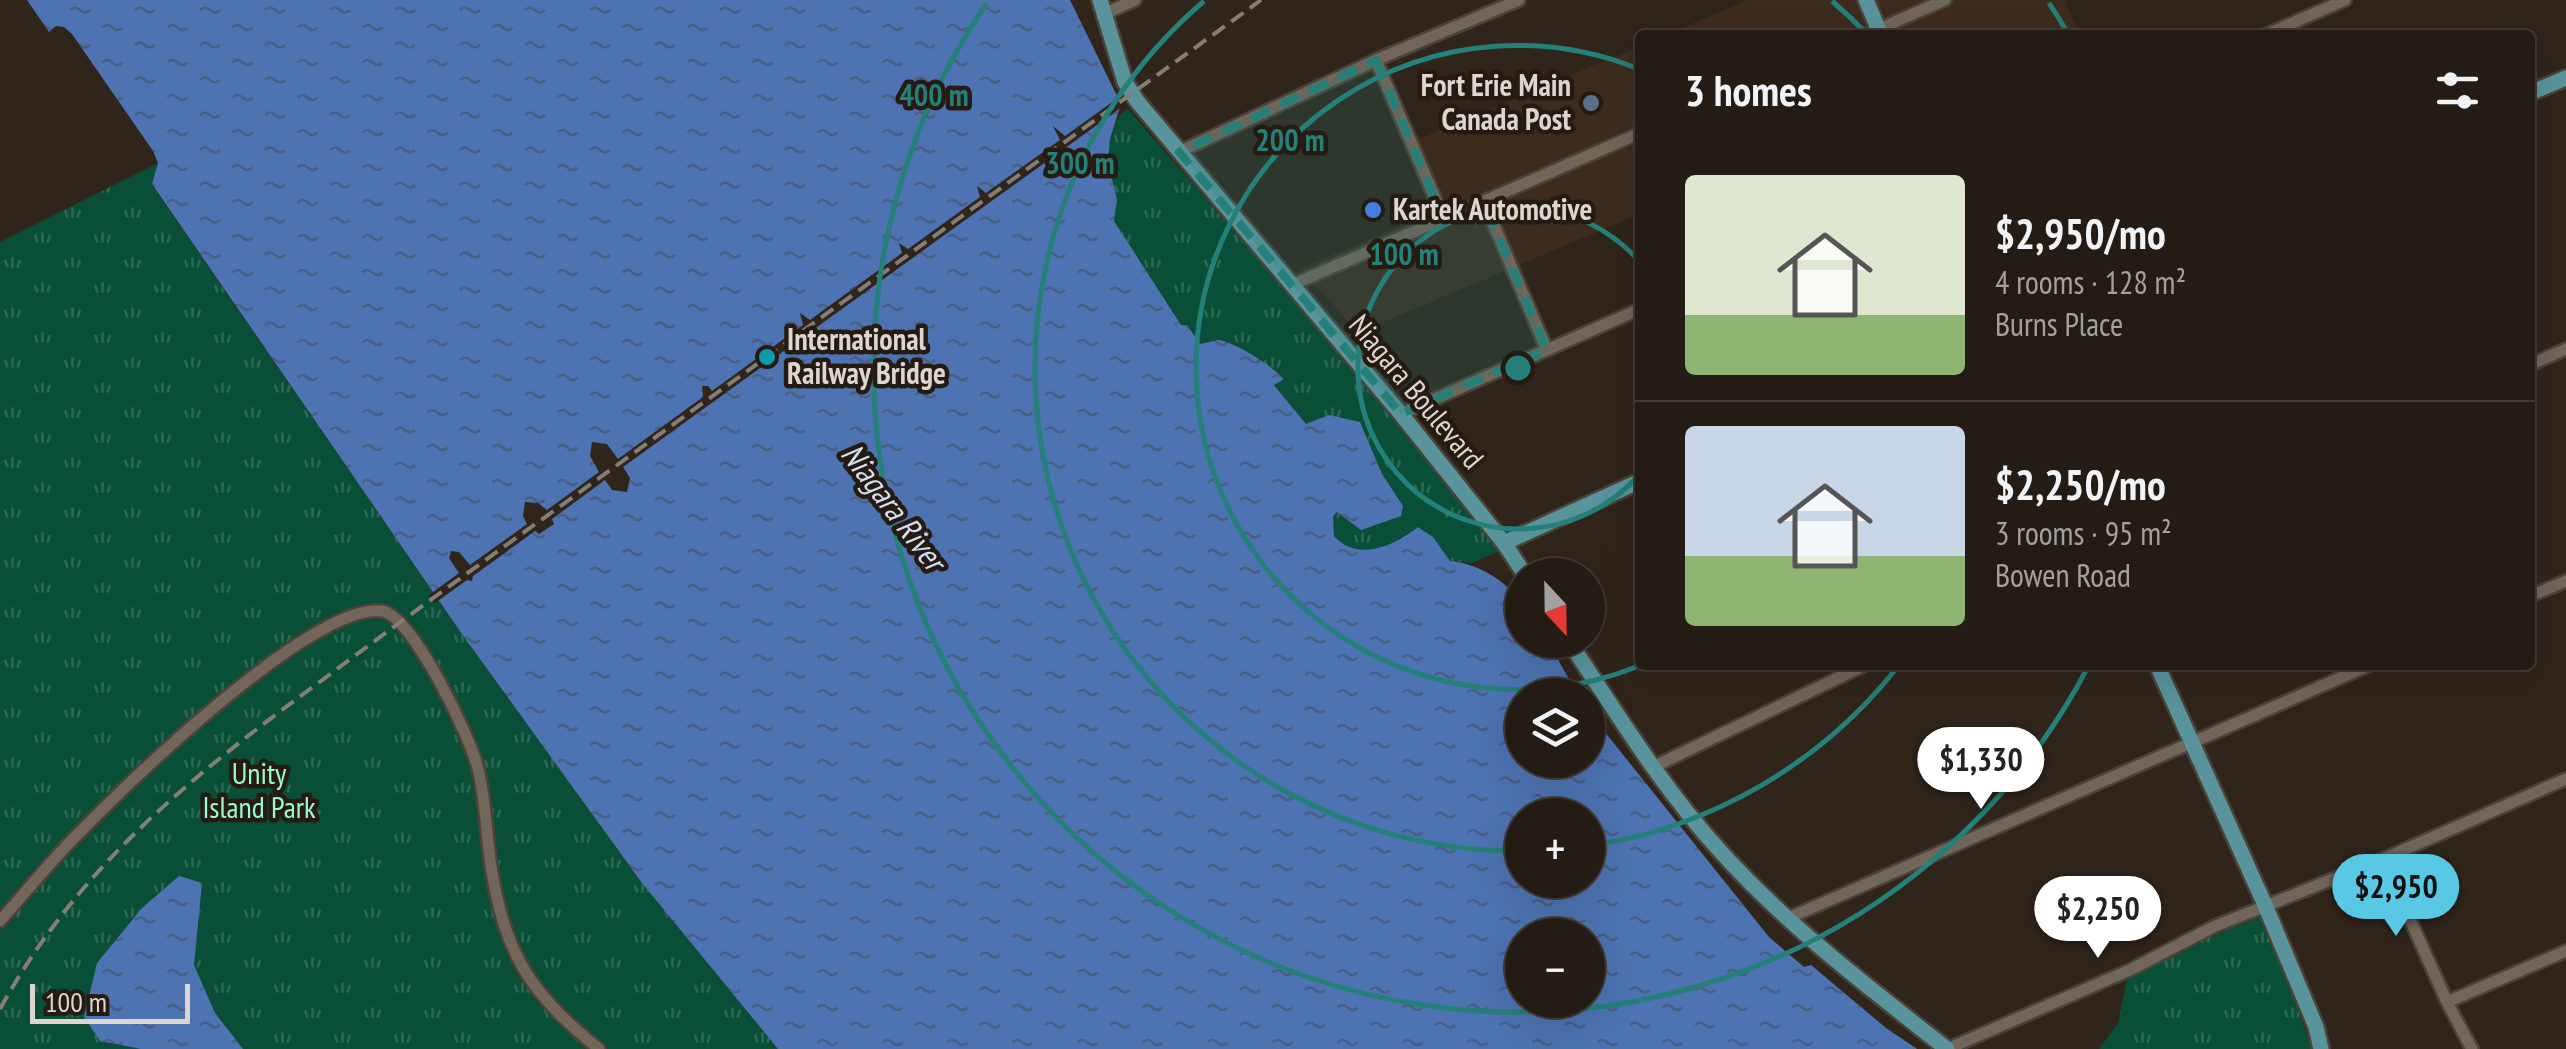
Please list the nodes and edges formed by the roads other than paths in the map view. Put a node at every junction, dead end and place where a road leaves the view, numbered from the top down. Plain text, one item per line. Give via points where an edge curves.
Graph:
1 (1135, 0) edge
2 (1519, 0) edge
3 (1866, 0) edge
4 (1945, 0) edge
5 (2346, 0) edge
6 (1102, 7) edge
7 (1874, 30) edge
8 (1881, 30) edge
9 (2277, 30) edge
10 (1376, 60) junction
11 (2566, 78) edge
12 (2535, 91) edge
13 (1635, 136) edge
14 (1179, 152) junction
15 (1484, 202) junction
16 (1444, 219) junction
17 (1292, 285) junction
18 (1635, 311) edge
19 (2566, 349) edge
20 (1547, 350) junction
21 (2535, 364) edge
22 (1400, 414) junction
23 (1635, 483) edge
24 (1504, 542) junction
25 (1514, 558) edge
26 (2566, 580) edge
27 (2535, 594) edge
28 (1580, 658) edge
29 (1855, 670) edge
30 (2159, 670) edge
31 (2358, 670) edge
32 (2191, 742) junction
33 (1653, 767) junction
34 (2566, 778) edge
35 (2383, 859) junction
36 (2265, 906) junction
37 (1786, 919) junction
38 (0, 921) edge
39 (2566, 951) edge
40 (2447, 1002) junction
41 (599, 1049) edge
42 (1947, 1049) edge
43 (2322, 1049) edge
44 (2472, 1049) edge

1 - 6 street
2 - 10 street
3 - 7 main road
4 - 8 street
5 - 9 street
6 - 14 main road, Niagara Boulevard via 1125,82
10 - 14 street
10 - 16 street
11 - 12 main road
13 - 15 street
14 - 17 main road, Niagara Boulevard
15 - 16 street
15 - 20 street
16 - 17 street
17 - 22 main road, Niagara Boulevard
18 - 20 street
19 - 21 street
20 - 22 street
22 - 24 main road, Niagara Boulevard
23 - 24 main road
24 - 25 main road, Niagara Boulevard
26 - 27 street
28 - 33 main road
29 - 33 street
30 - 32 main road
31 - 32 street
32 - 36 main road
32 - 37 street
33 - 37 main road
34 - 35 street
35 - 36 street
35 - 40 street
36 - 42 street
36 - 43 main road
37 - 42 main road
38 - 41 street via 75,836 259,670 336,623 362,611 384,611 416,644 477,763 491,869 514,956 553,1009
39 - 40 street
40 - 44 street

